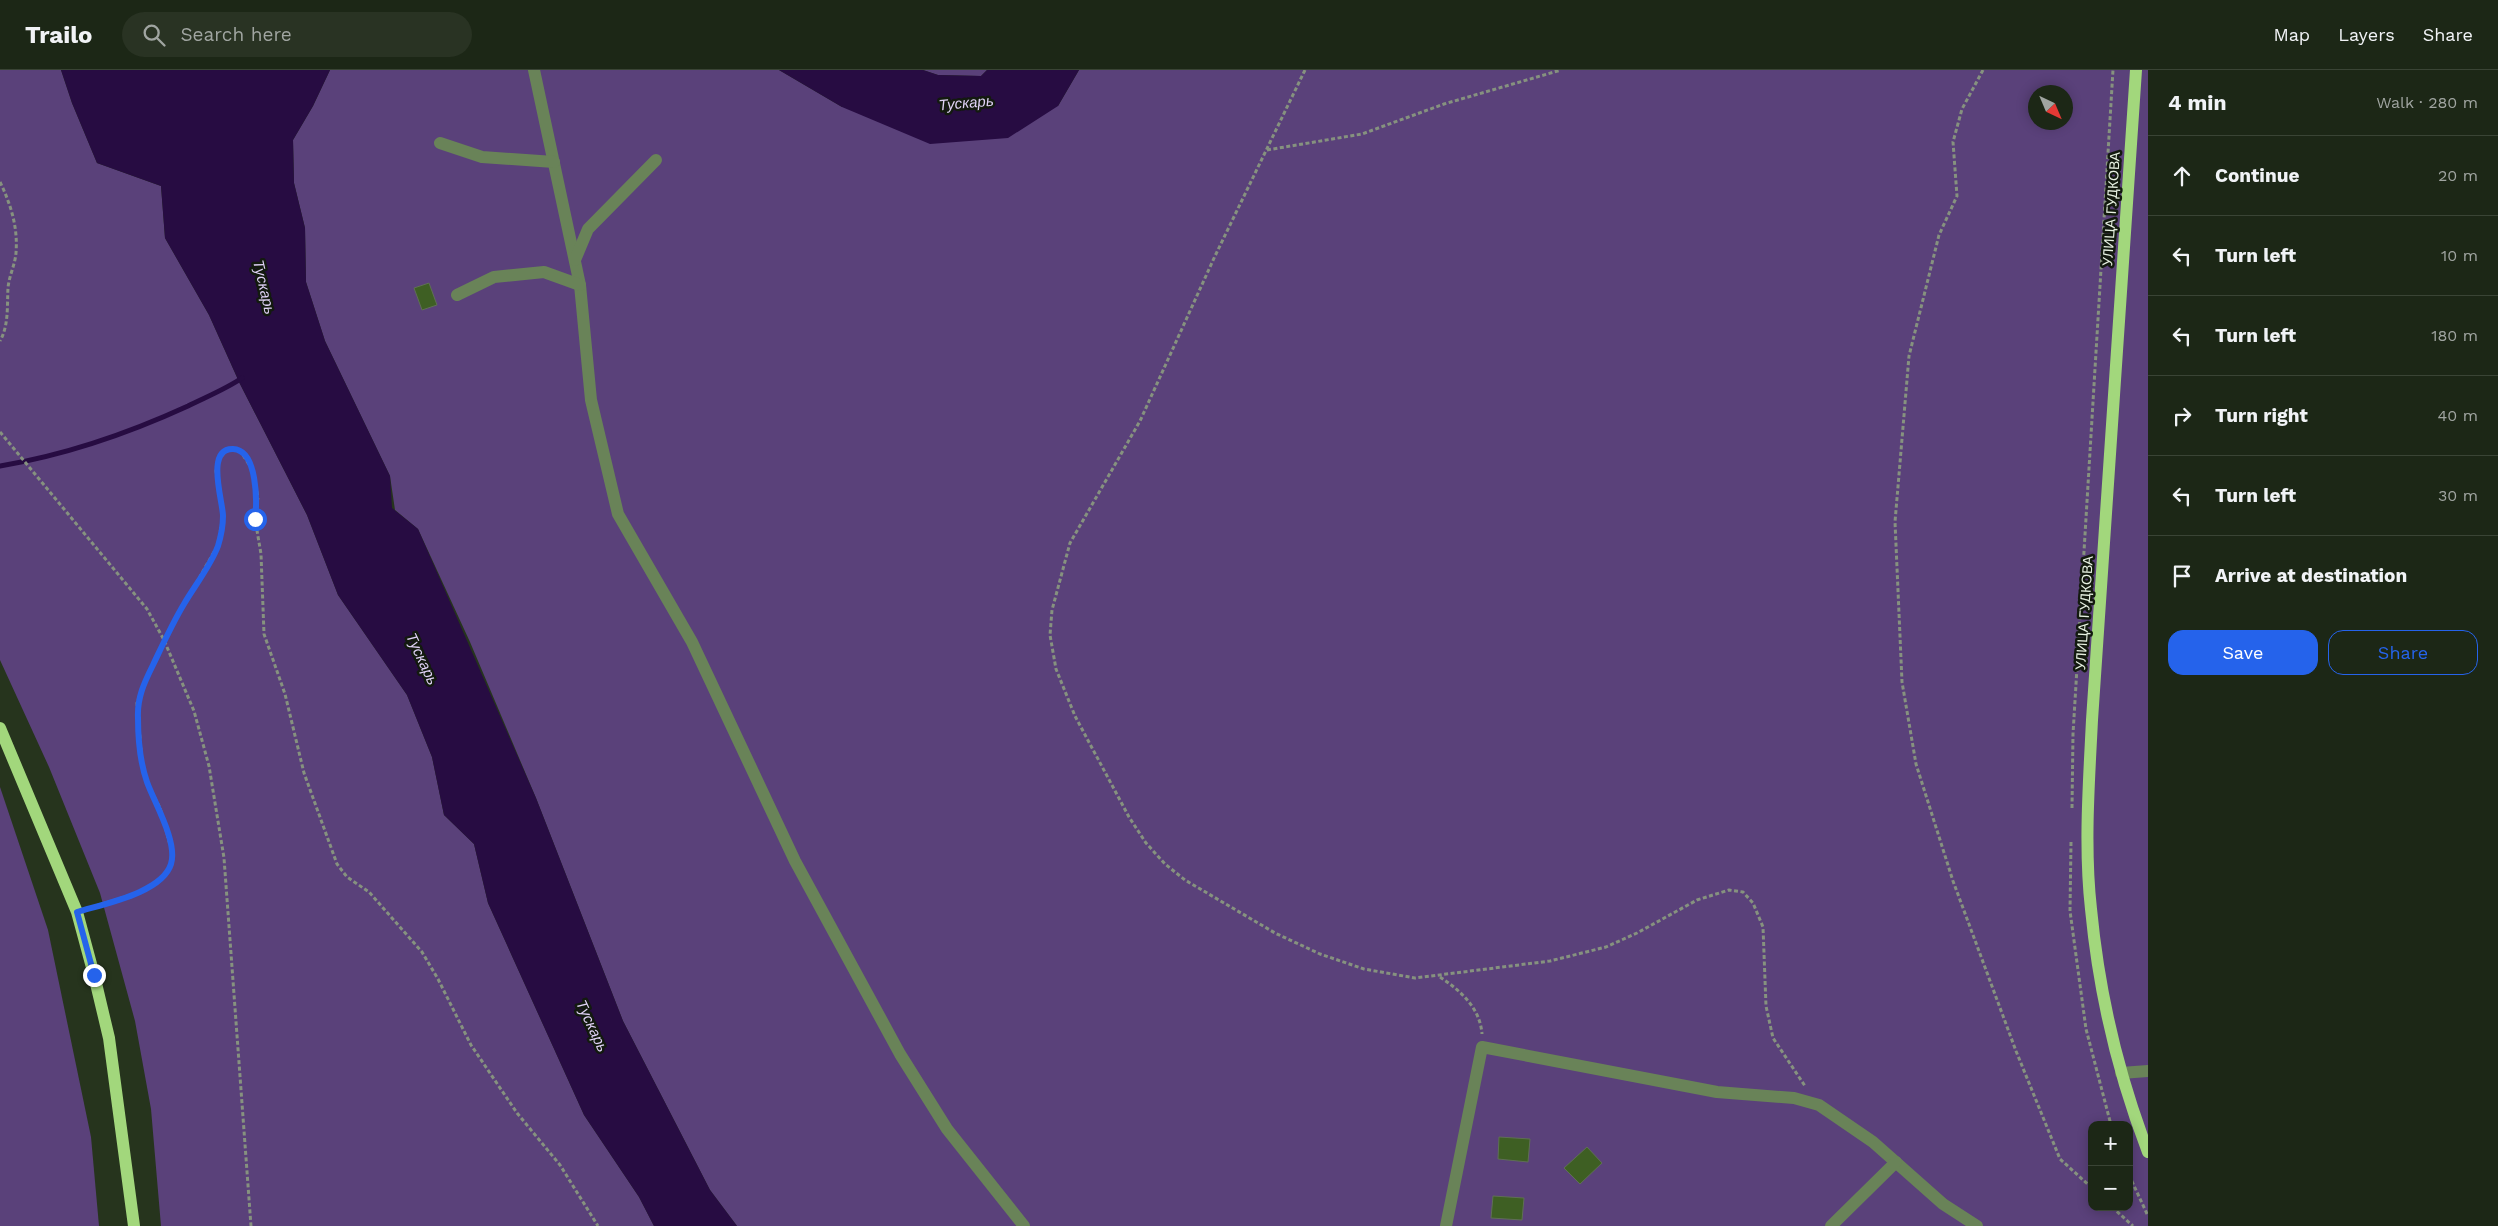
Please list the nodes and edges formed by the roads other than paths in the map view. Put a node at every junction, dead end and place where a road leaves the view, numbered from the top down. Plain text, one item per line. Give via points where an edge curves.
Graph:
1 (534, 70) edge
2 (2136, 70) edge
3 (440, 143) dead end
4 (656, 160) dead end
5 (554, 162) junction
6 (574, 260) junction
7 (580, 285) junction
8 (458, 295) dead end
9 (0, 728) edge
10 (2148, 1072) edge
11 (2121, 1073) junction
12 (2148, 1152) edge
13 (1896, 1162) junction
14 (134, 1226) edge
15 (1024, 1226) edge
16 (1446, 1226) edge
17 (1831, 1226) edge
18 (1977, 1226) edge

1 - 5 street
2 - 11 main road, УЛИЦА ГУДКОВА via 2092,710 2088,814 2090,908 2101,992
3 - 5 street via 482,157
4 - 6 street via 588,229
5 - 6 street
6 - 7 street
7 - 8 street via 544,272 494,277
7 - 15 street via 591,400 618,514 692,642 796,861 900,1054 947,1130
9 - 14 main road via 77,912 109,1038
10 - 11 street
11 - 12 main road, УЛИЦА ГУДКОВА
13 - 16 street via 1819,1105 1794,1098 1717,1092 1482,1047
13 - 17 street
13 - 18 street via 1943,1204

